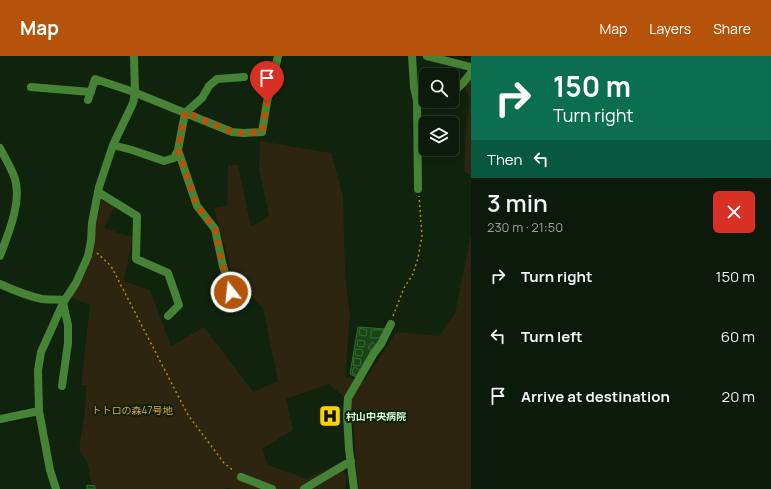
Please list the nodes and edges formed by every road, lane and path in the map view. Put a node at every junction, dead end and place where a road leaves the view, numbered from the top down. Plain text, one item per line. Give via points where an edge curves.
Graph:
1 (134, 56) edge
2 (278, 56) edge
3 (412, 56) edge
4 (427, 56) edge
5 (471, 67) edge
6 (471, 73) edge
7 (244, 77) dead end
8 (31, 87) dead end
9 (459, 88) edge
10 (135, 93) junction
11 (417, 101) joint
12 (185, 112) junction
13 (113, 145) junction
14 (0, 148) edge
15 (178, 150) junction
16 (418, 189) joint
17 (98, 192) junction
18 (90, 246) junction
19 (0, 256) edge
20 (0, 284) edge
21 (231, 292) dead end
22 (64, 302) junction
23 (168, 316) dead end
24 (391, 324) joint
25 (62, 386) dead end
26 (39, 411) junction
27 (0, 419) edge
28 (350, 461) junction
29 (241, 477) joint
30 (56, 489) edge
31 (272, 489) edge
32 (304, 489) edge
33 (354, 489) edge

1 - 10 street
2 - 12 street via 262,132 232,132
3 - 11 street
4 - 5 street
6 - 9 street
7 - 12 street via 217,78 202,98
8 - 10 street via 90,96 95,79
10 - 12 street
10 - 13 street via 133,103
11 - 16 street
12 - 15 street
13 - 15 street via 164,161 174,158
13 - 17 street
14 - 19 street via 15,178 17,192 10,231
15 - 21 street via 197,206 215,229
16 - 24 path via 422,236 418,258
17 - 18 street
17 - 23 street via 136,216 136,259 168,272 179,305
18 - 22 street via 76,283
18 - 29 path via 111,266 188,415 224,463
20 - 22 street via 44,299
22 - 25 street via 68,343
22 - 26 street via 41,352 38,370
24 - 28 street via 348,398
26 - 27 street
26 - 30 street
28 - 32 street
28 - 33 street
29 - 31 street

